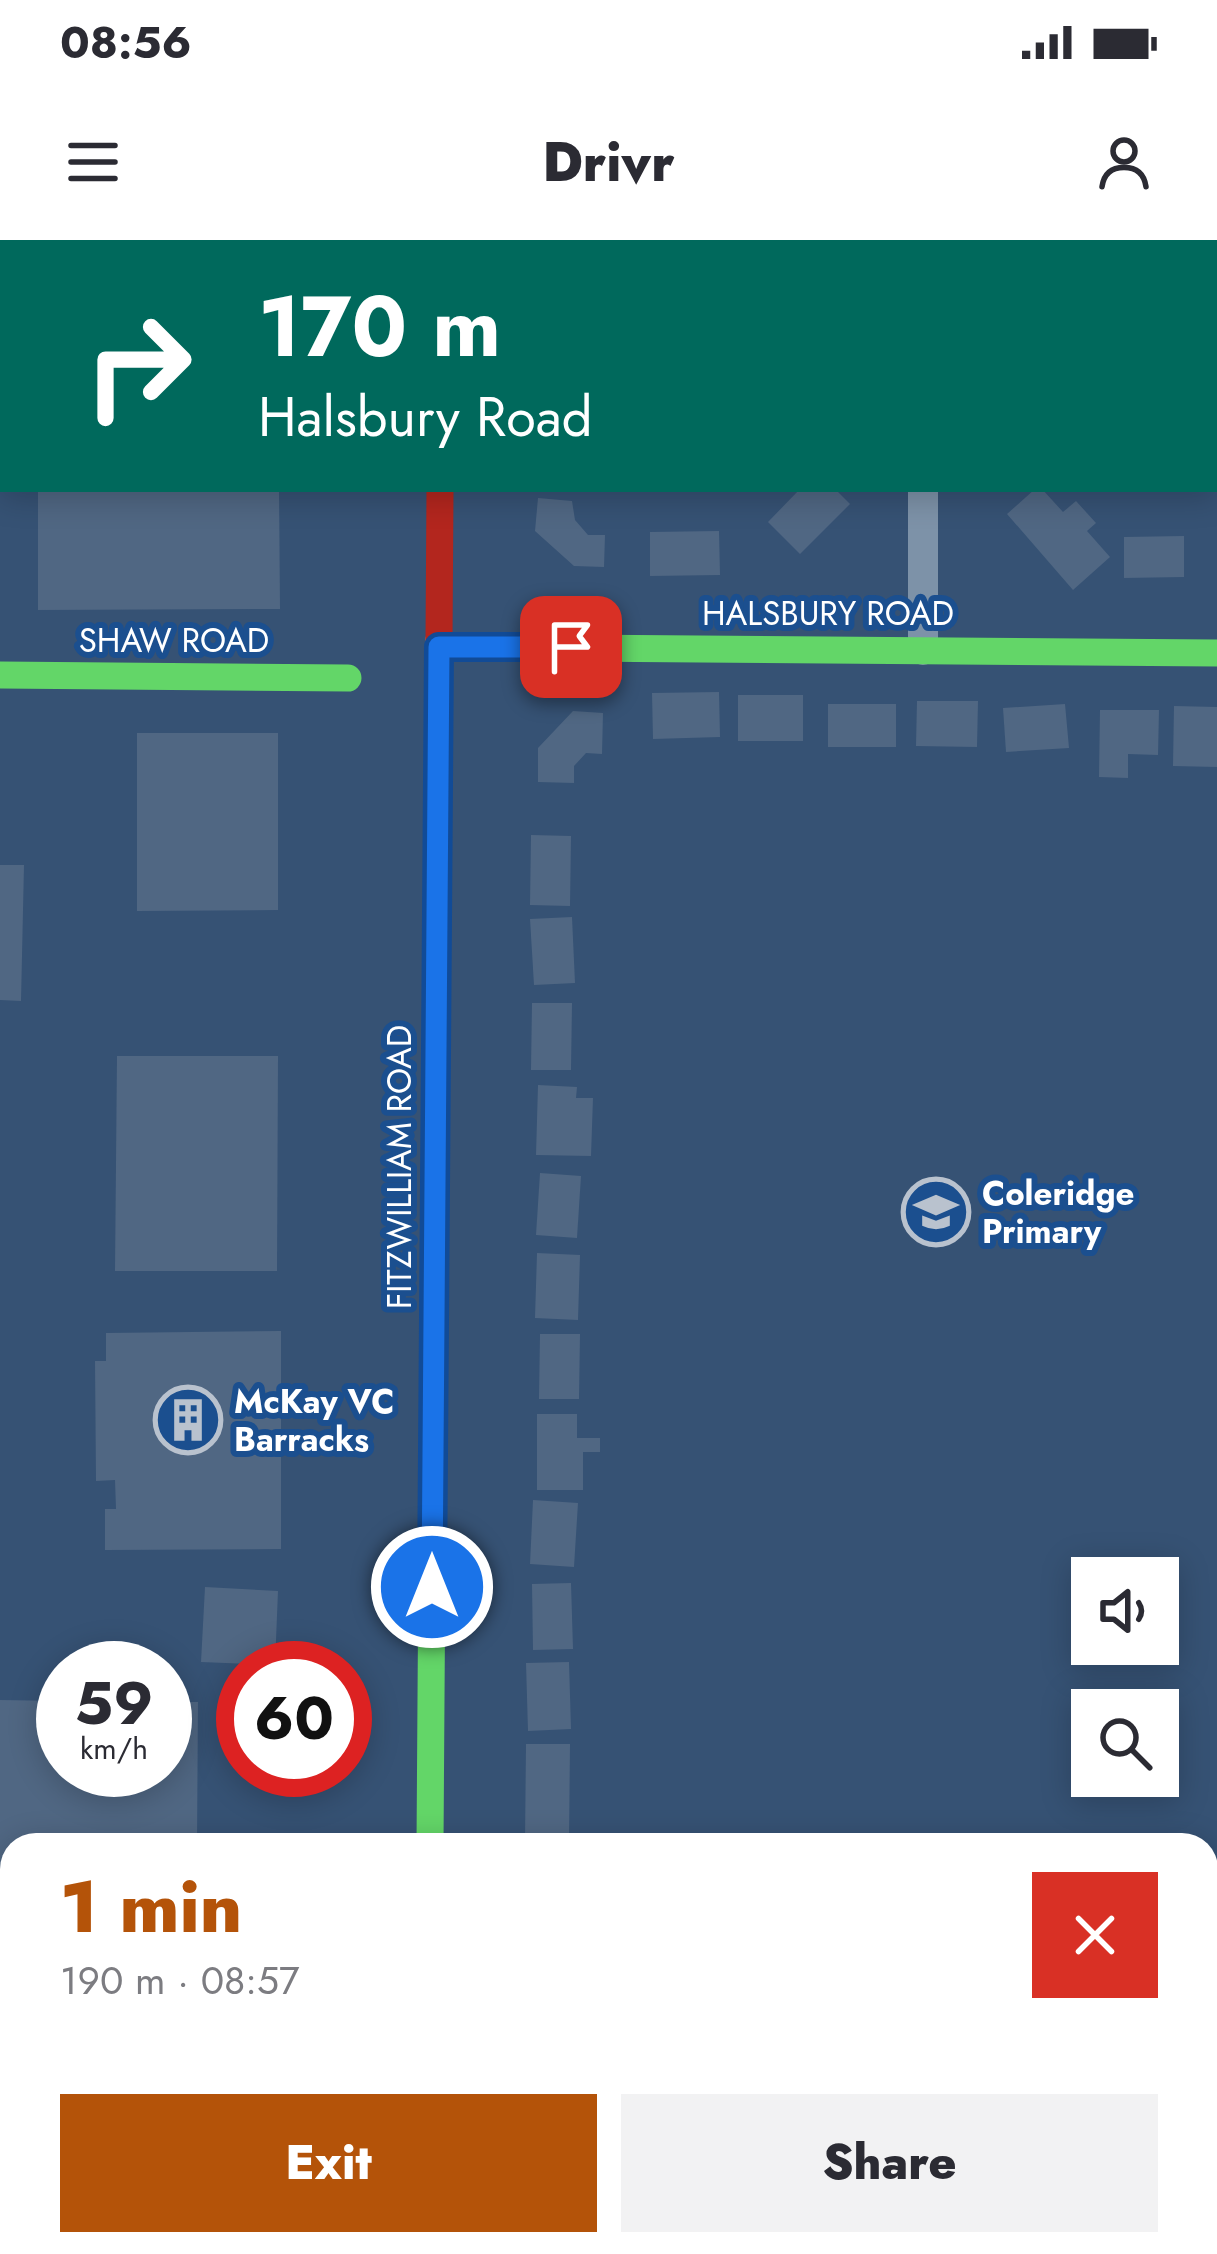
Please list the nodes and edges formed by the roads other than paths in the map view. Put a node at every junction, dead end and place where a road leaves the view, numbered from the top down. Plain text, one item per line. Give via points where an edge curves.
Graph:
1 (440, 492) edge
2 (923, 492) edge
3 (439, 647) junction
4 (923, 650) junction
5 (1217, 653) edge
6 (0, 675) edge
7 (348, 678) dead end
8 (430, 1833) edge

1 - 3 main road, FITZWILLIAM ROAD
2 - 4 street
3 - 4 main road, HALSBURY ROAD
3 - 8 main road, FITZWILLIAM ROAD
4 - 5 main road, HALSBURY ROAD
6 - 7 main road, SHAW ROAD

